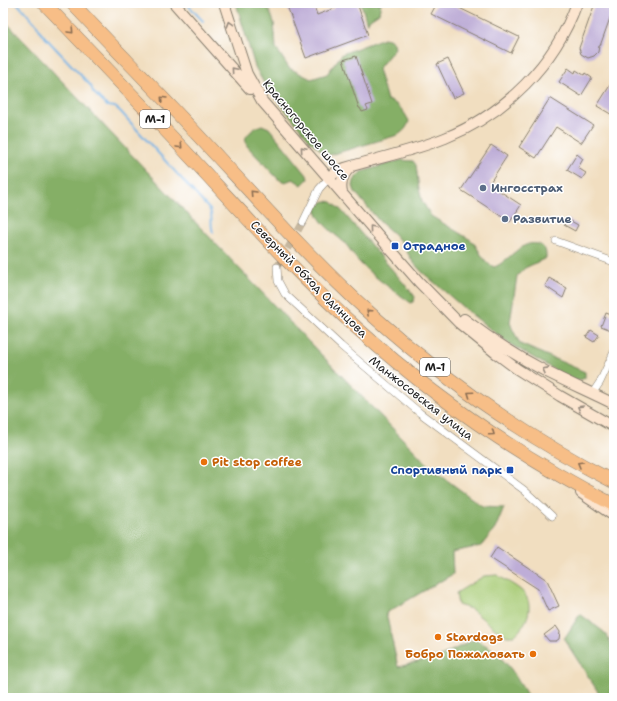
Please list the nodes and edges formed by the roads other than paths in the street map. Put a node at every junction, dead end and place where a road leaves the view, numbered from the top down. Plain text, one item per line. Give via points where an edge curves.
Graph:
1 (44, 3) edge
2 (72, 3) edge
3 (174, 3) edge
4 (224, 3) edge
5 (577, 3) edge
6 (269, 109) junction
7 (358, 164) junction
8 (329, 178) junction
9 (342, 193) junction
10 (303, 222) tunnel mouth
11 (556, 241) dead end
12 (398, 258) junction
13 (614, 262) edge
14 (277, 268) tunnel mouth
15 (614, 352) edge
16 (592, 394) junction
17 (614, 404) edge
18 (614, 427) edge
19 (546, 468) junction
20 (614, 482) edge
21 (614, 505) edge
22 (552, 516) dead end
23 (614, 516) edge

1 -> 19 highway, Северный обход Одинцова / М-1 via 353,325 435,393
20 -> 2 highway, Северный обход Одинцова / М-1 via 500,415 447,377 371,314 284,227
6 -> 3 main road
6 -> 4 main road, Красногорское шоссе via 256,93 246,74
5 - 7 main road via 560,40 548,57 524,86 500,107 479,122 444,139
8 -> 6 main road, Красногорское шоссе
7 - 8 main road via 336,172
7 - 9 main road via 344,174
8 - 9 main road, Красногорское шоссе
8 - 10 street via 319,188
12 -> 9 main road, Красногорское шоссе
11 - 13 street
16 -> 12 main road via 546,371 482,333 445,303
18 -> 12 main road via 544,386 497,354 459,323
14 - 22 street, Манжосовская улица via 278,281 285,294 341,346 420,413 524,490
15 - 16 street
16 - 17 main road
19 - 21 highway, Северный обход Одинцова / М-1
19 - 23 main road

